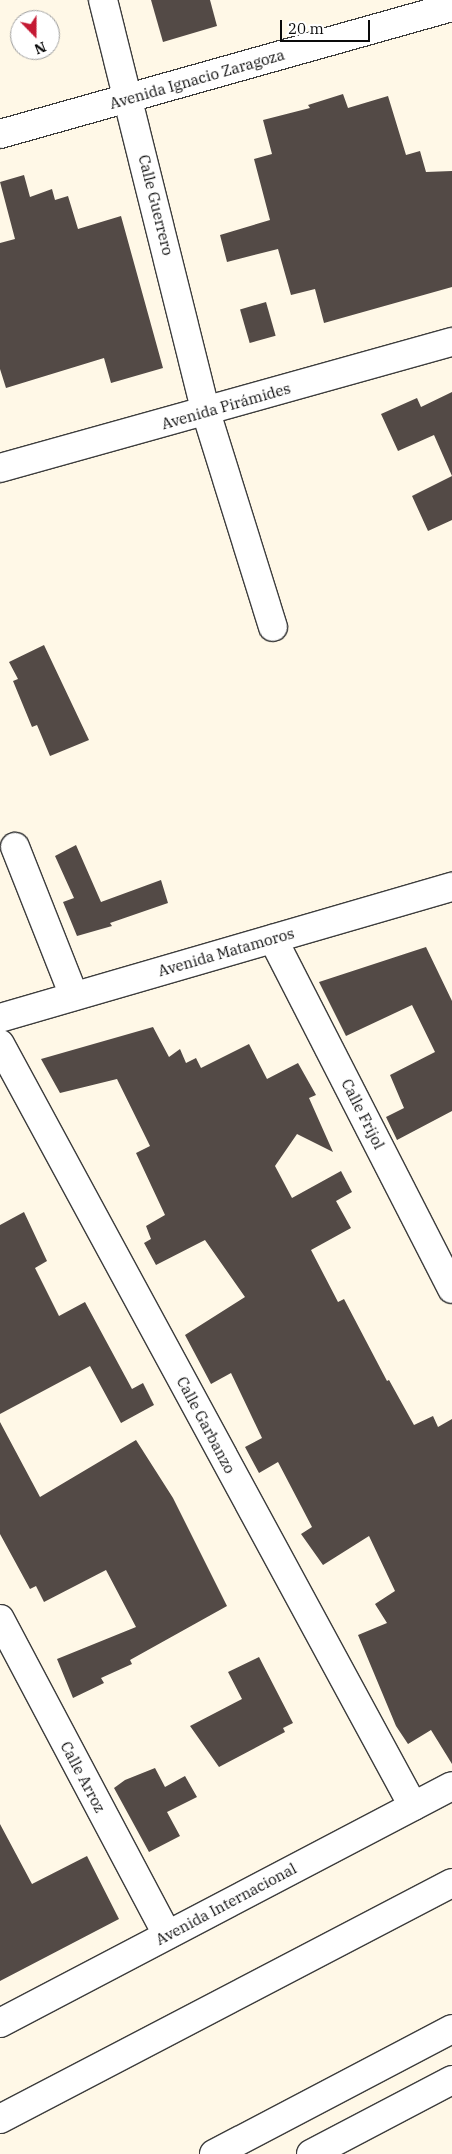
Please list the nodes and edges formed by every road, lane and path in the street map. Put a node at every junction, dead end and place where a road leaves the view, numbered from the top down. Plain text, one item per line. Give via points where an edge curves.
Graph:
1 (103, 0) edge
2 (452, 7) edge
3 (130, 99) junction
4 (0, 134) edge
5 (452, 342) edge
6 (206, 412) junction
7 (0, 468) edge
8 (273, 627) dead end
9 (15, 847) dead end
10 (452, 887) edge
11 (273, 939) junction
12 (74, 996) junction
13 (0, 1018) edge
14 (0, 1044) edge
15 (452, 1290) edge
16 (0, 1619) edge
17 (452, 1786) edge
18 (413, 1806) junction
19 (452, 1883) edge
20 (166, 1935) junction
21 (0, 2023) edge
22 (452, 2029) edge
23 (452, 2080) edge
24 (0, 2119) edge
25 (214, 2154) edge
26 (311, 2154) edge

1 - 3 street, Calle Guerrero
2 - 3 street, Avenida Ignacio Zaragoza
3 - 4 street, Avenida Ignacio Zaragoza
3 - 6 street, Calle Guerrero
5 - 6 street, Avenida Pirámides
6 - 7 street, Avenida Pirámides
6 - 8 street, Calle Guerrero
9 - 12 street
10 - 11 street, Avenida Matamoros
11 - 12 street, Avenida Matamoros
11 - 15 street, Calle Frijol
12 - 13 street, Avenida Matamoros
14 - 18 street, Calle Garbanzo
16 - 20 street, Calle Arroz
17 - 18 street, Avenida Internacional
18 - 20 street, Avenida Internacional
19 - 24 street
20 - 21 street, Avenida Internacional
22 - 25 street
23 - 26 street

